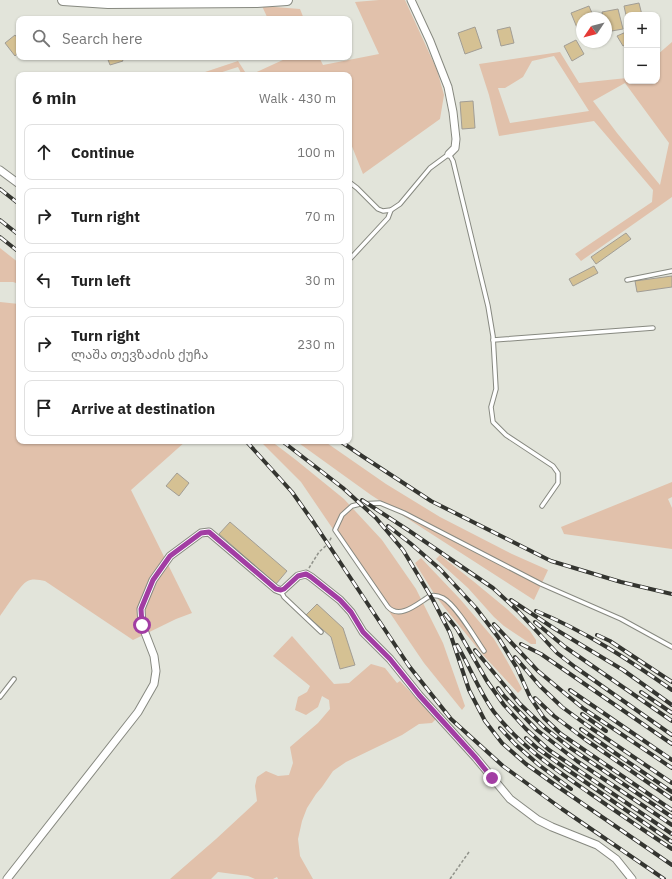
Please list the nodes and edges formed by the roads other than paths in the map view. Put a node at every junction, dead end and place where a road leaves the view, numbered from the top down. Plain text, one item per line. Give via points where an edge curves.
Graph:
1 (63, 0) edge
2 (287, 0) edge
3 (411, 0) edge
4 (449, 154) junction
5 (0, 170) edge
6 (16, 182) edge
7 (352, 184) edge
8 (391, 210) junction
9 (352, 257) edge
10 (672, 271) edge
11 (627, 280) dead end
12 (652, 328) dead end
13 (493, 340) junction
14 (542, 506) dead end
15 (281, 590) junction
16 (321, 632) dead end
17 (672, 647) edge
18 (484, 651) dead end
19 (14, 679) dead end
20 (0, 697) edge
21 (7, 879) edge
22 (632, 879) edge

1 - 2 street via 108,3
3 - 4 street via 448,87 456,139 455,148
4 - 8 lane via 430,168 400,204
4 - 13 lane via 453,161 488,306
5 - 6 street
7 - 8 lane via 378,209
8 - 9 lane via 388,218
10 - 11 lane
12 - 13 lane
13 - 14 lane via 496,389 490,407 493,422 506,435 553,466 558,473 558,483
15 - 16 lane via 284,597
15 - 21 street via 276,589 209,532 201,533 170,556 153,580 141,609 142,625 154,656 154,684 138,712
15 - 22 street via 298,576 306,574 340,600 363,632 390,659 510,799 538,820 597,845 616,859
17 - 18 lane via 621,619 541,584 380,503 352,506 342,515 335,530 391,611 405,611 430,596 442,597 453,605
19 - 20 lane

